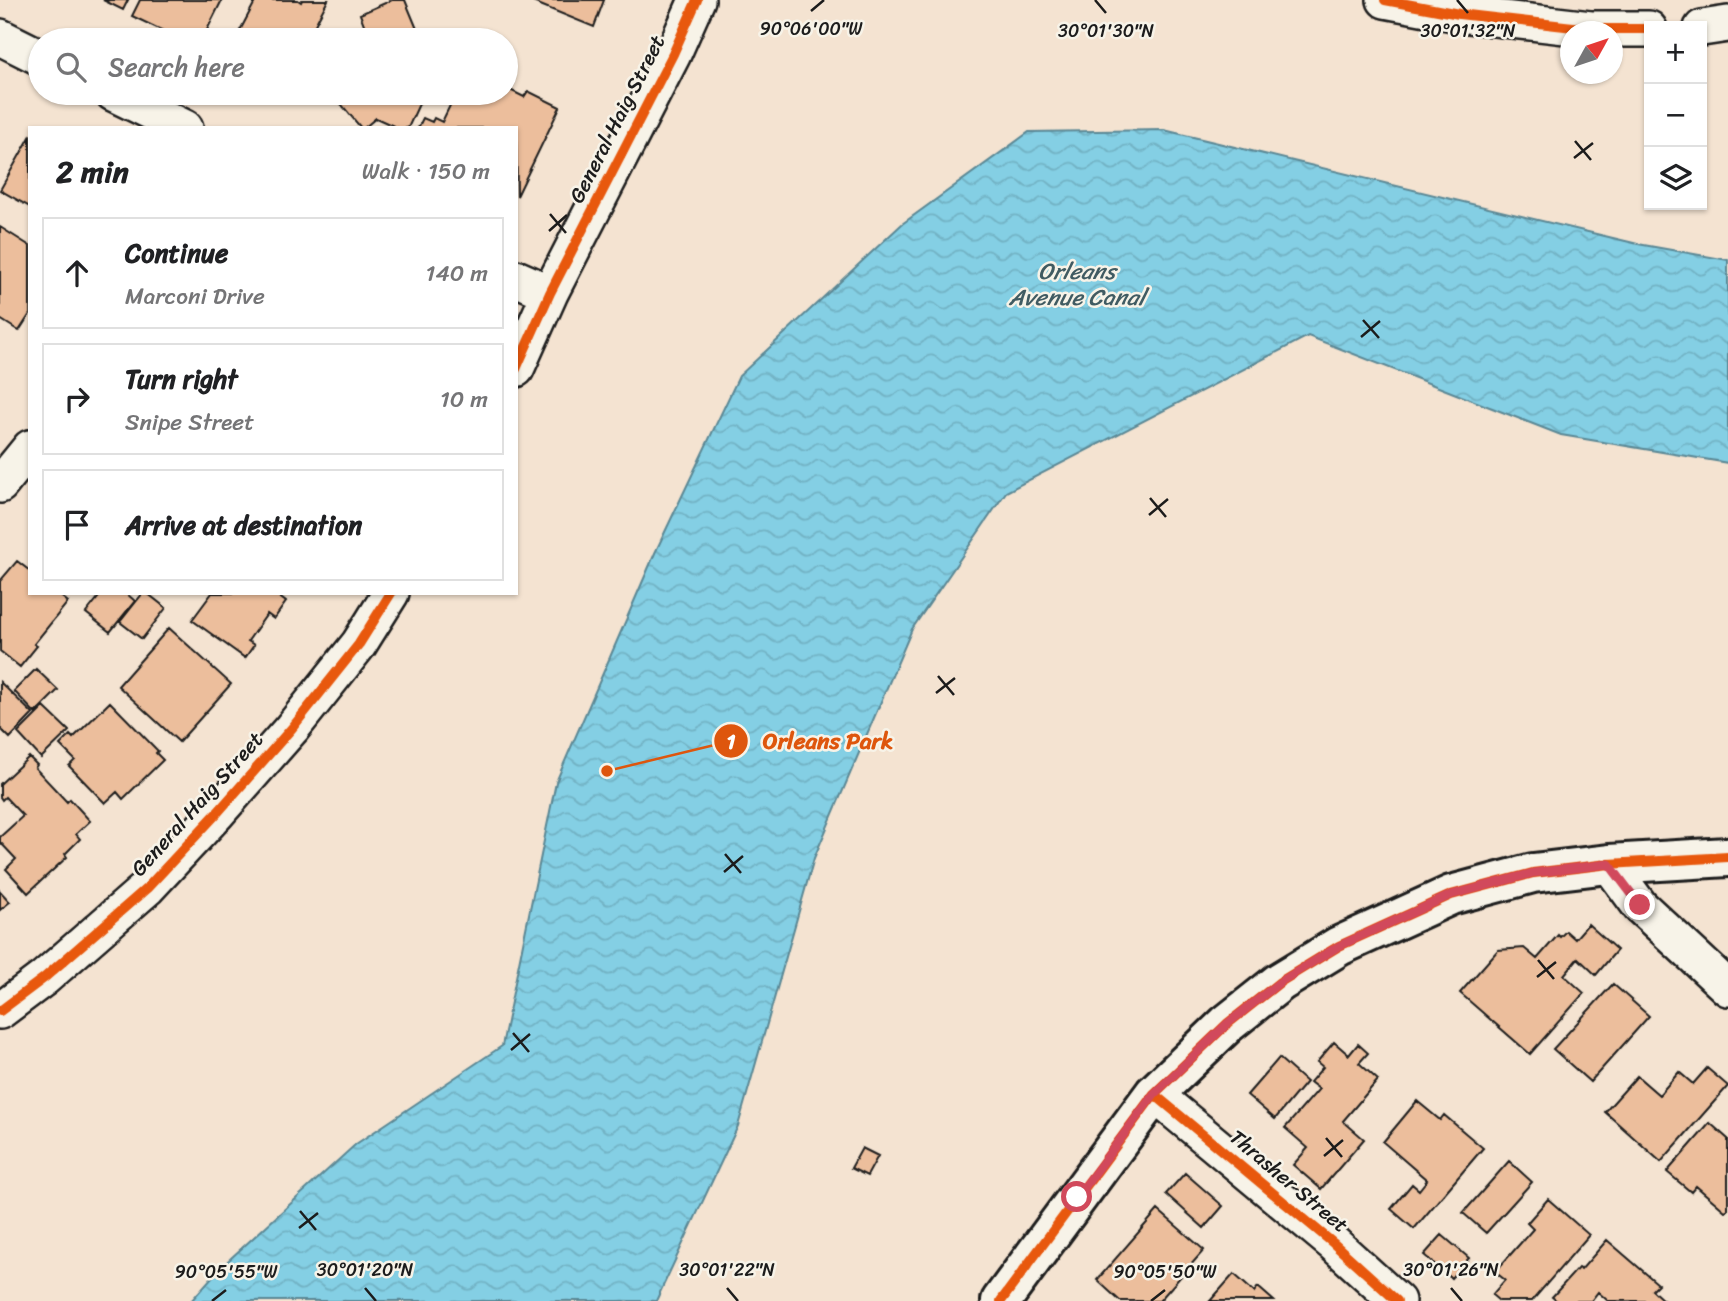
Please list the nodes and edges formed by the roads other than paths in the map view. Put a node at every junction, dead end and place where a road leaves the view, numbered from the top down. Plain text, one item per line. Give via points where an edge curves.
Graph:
1 (697, 0) edge
2 (1385, 0) edge
3 (1728, 24) edge
4 (1707, 27) edge
5 (1644, 29) edge
6 (0, 37) edge
7 (28, 51) edge
8 (138, 105) edge
9 (181, 126) edge
10 (518, 279) edge
11 (550, 293) junction
12 (518, 365) edge
13 (28, 450) edge
14 (0, 485) edge
15 (390, 595) edge
16 (1728, 857) edge
17 (1609, 864) junction
18 (1728, 988) edge
19 (0, 1011) edge
20 (1154, 1094) junction
21 (1001, 1301) edge
22 (1396, 1301) edge

1 - 11 street, General Haig Street
2 - 5 street via 1591,29
3 - 4 street
6 - 7 street
8 - 9 street
10 - 11 street
11 - 12 street, General Haig Street
13 - 14 street
15 - 19 street, General Haig Street via 359,643 292,727 147,888
16 - 17 street
17 - 18 street via 1640,905
17 - 20 street via 1533,873 1451,895 1339,946 1280,982
20 - 21 street
20 - 22 street, Thrasher Street

